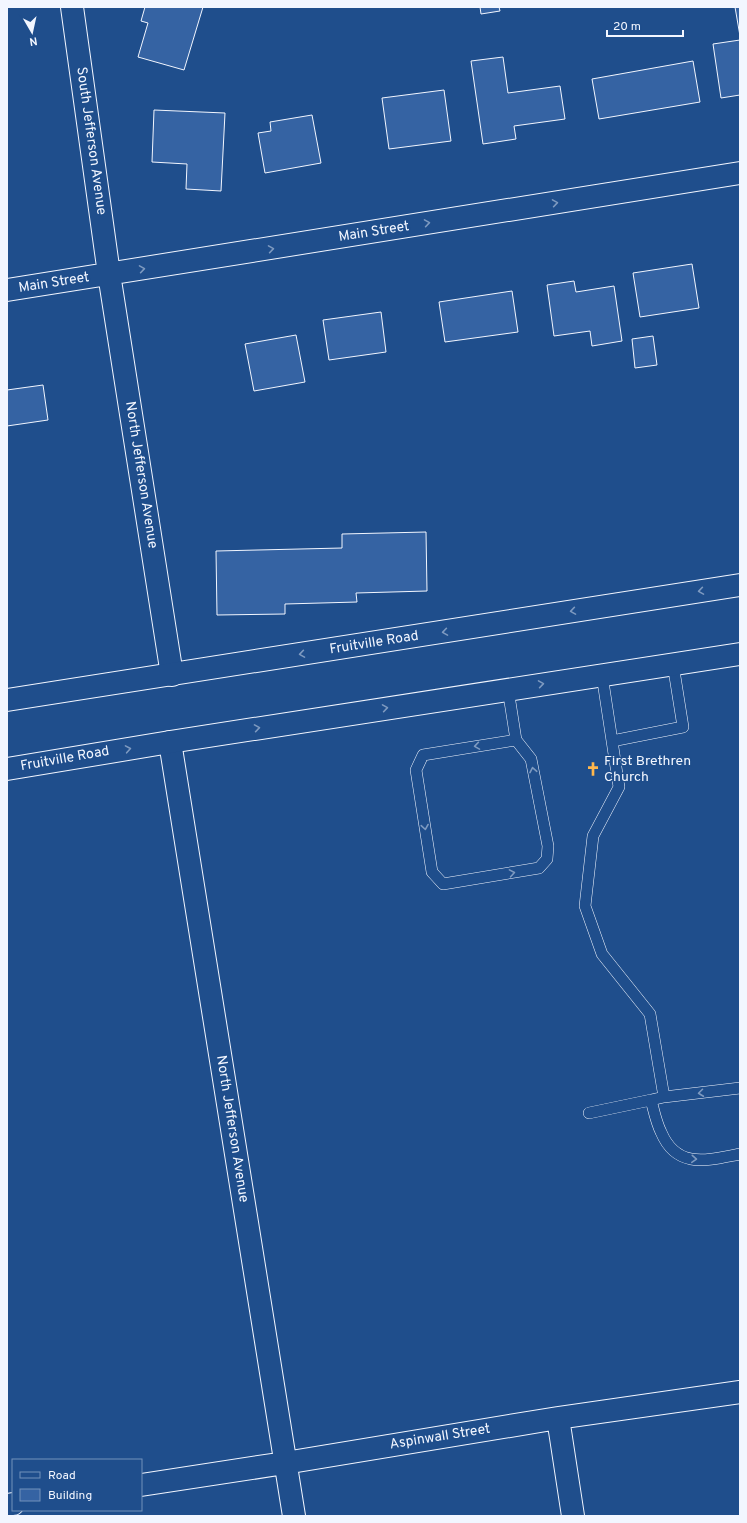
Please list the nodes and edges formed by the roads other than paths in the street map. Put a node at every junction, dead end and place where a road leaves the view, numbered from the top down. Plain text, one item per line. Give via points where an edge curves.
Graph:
1 (72, 7) edge
2 (740, 173) edge
3 (109, 274) junction
4 (7, 290) edge
5 (740, 585) edge
6 (740, 654) edge
7 (673, 664) junction
8 (172, 675) junction
9 (602, 675) junction
10 (508, 689) junction
11 (7, 700) edge
12 (516, 740) junction
13 (612, 741) junction
14 (170, 742) junction
15 (7, 769) edge
16 (740, 1088) edge
17 (664, 1097) junction
18 (651, 1100) junction
19 (589, 1113) dead end
20 (740, 1154) edge
21 (740, 1392) edge
22 (558, 1418) junction
23 (285, 1463) junction
24 (142, 1485) edge
25 (294, 1516) edge
26 (573, 1516) edge

1 - 3 street, South Jefferson Avenue
3 -> 2 street, Main Street
3 - 4 street, Main Street
3 - 8 street, North Jefferson Avenue
5 -> 8 street, Fruitville Road
6 - 7 street, Fruitville Road
7 - 9 street, Fruitville Road
7 - 13 lane via 683,727
8 - 11 street, Fruitville Road
10 -> 9 street, Fruitville Road
9 - 13 lane
10 - 12 lane
14 -> 10 street, Fruitville Road
12 -> 12 lane via 423,755 416,770 432,872 444,884 540,868 547,859 548,846 531,759
13 - 17 lane via 619,787 593,836 585,906 602,954 650,1014
15 -> 14 street, Fruitville Road
14 - 23 street, North Jefferson Avenue
16 -> 17 lane
17 - 18 lane
18 - 19 lane
18 -> 20 lane via 661,1133 673,1152 689,1160 715,1159
21 - 22 street, Aspinwall Street
22 - 23 street, Aspinwall Street
22 - 26 street
23 - 24 street, Aspinwall Street
23 - 25 street, North Jefferson Avenue

